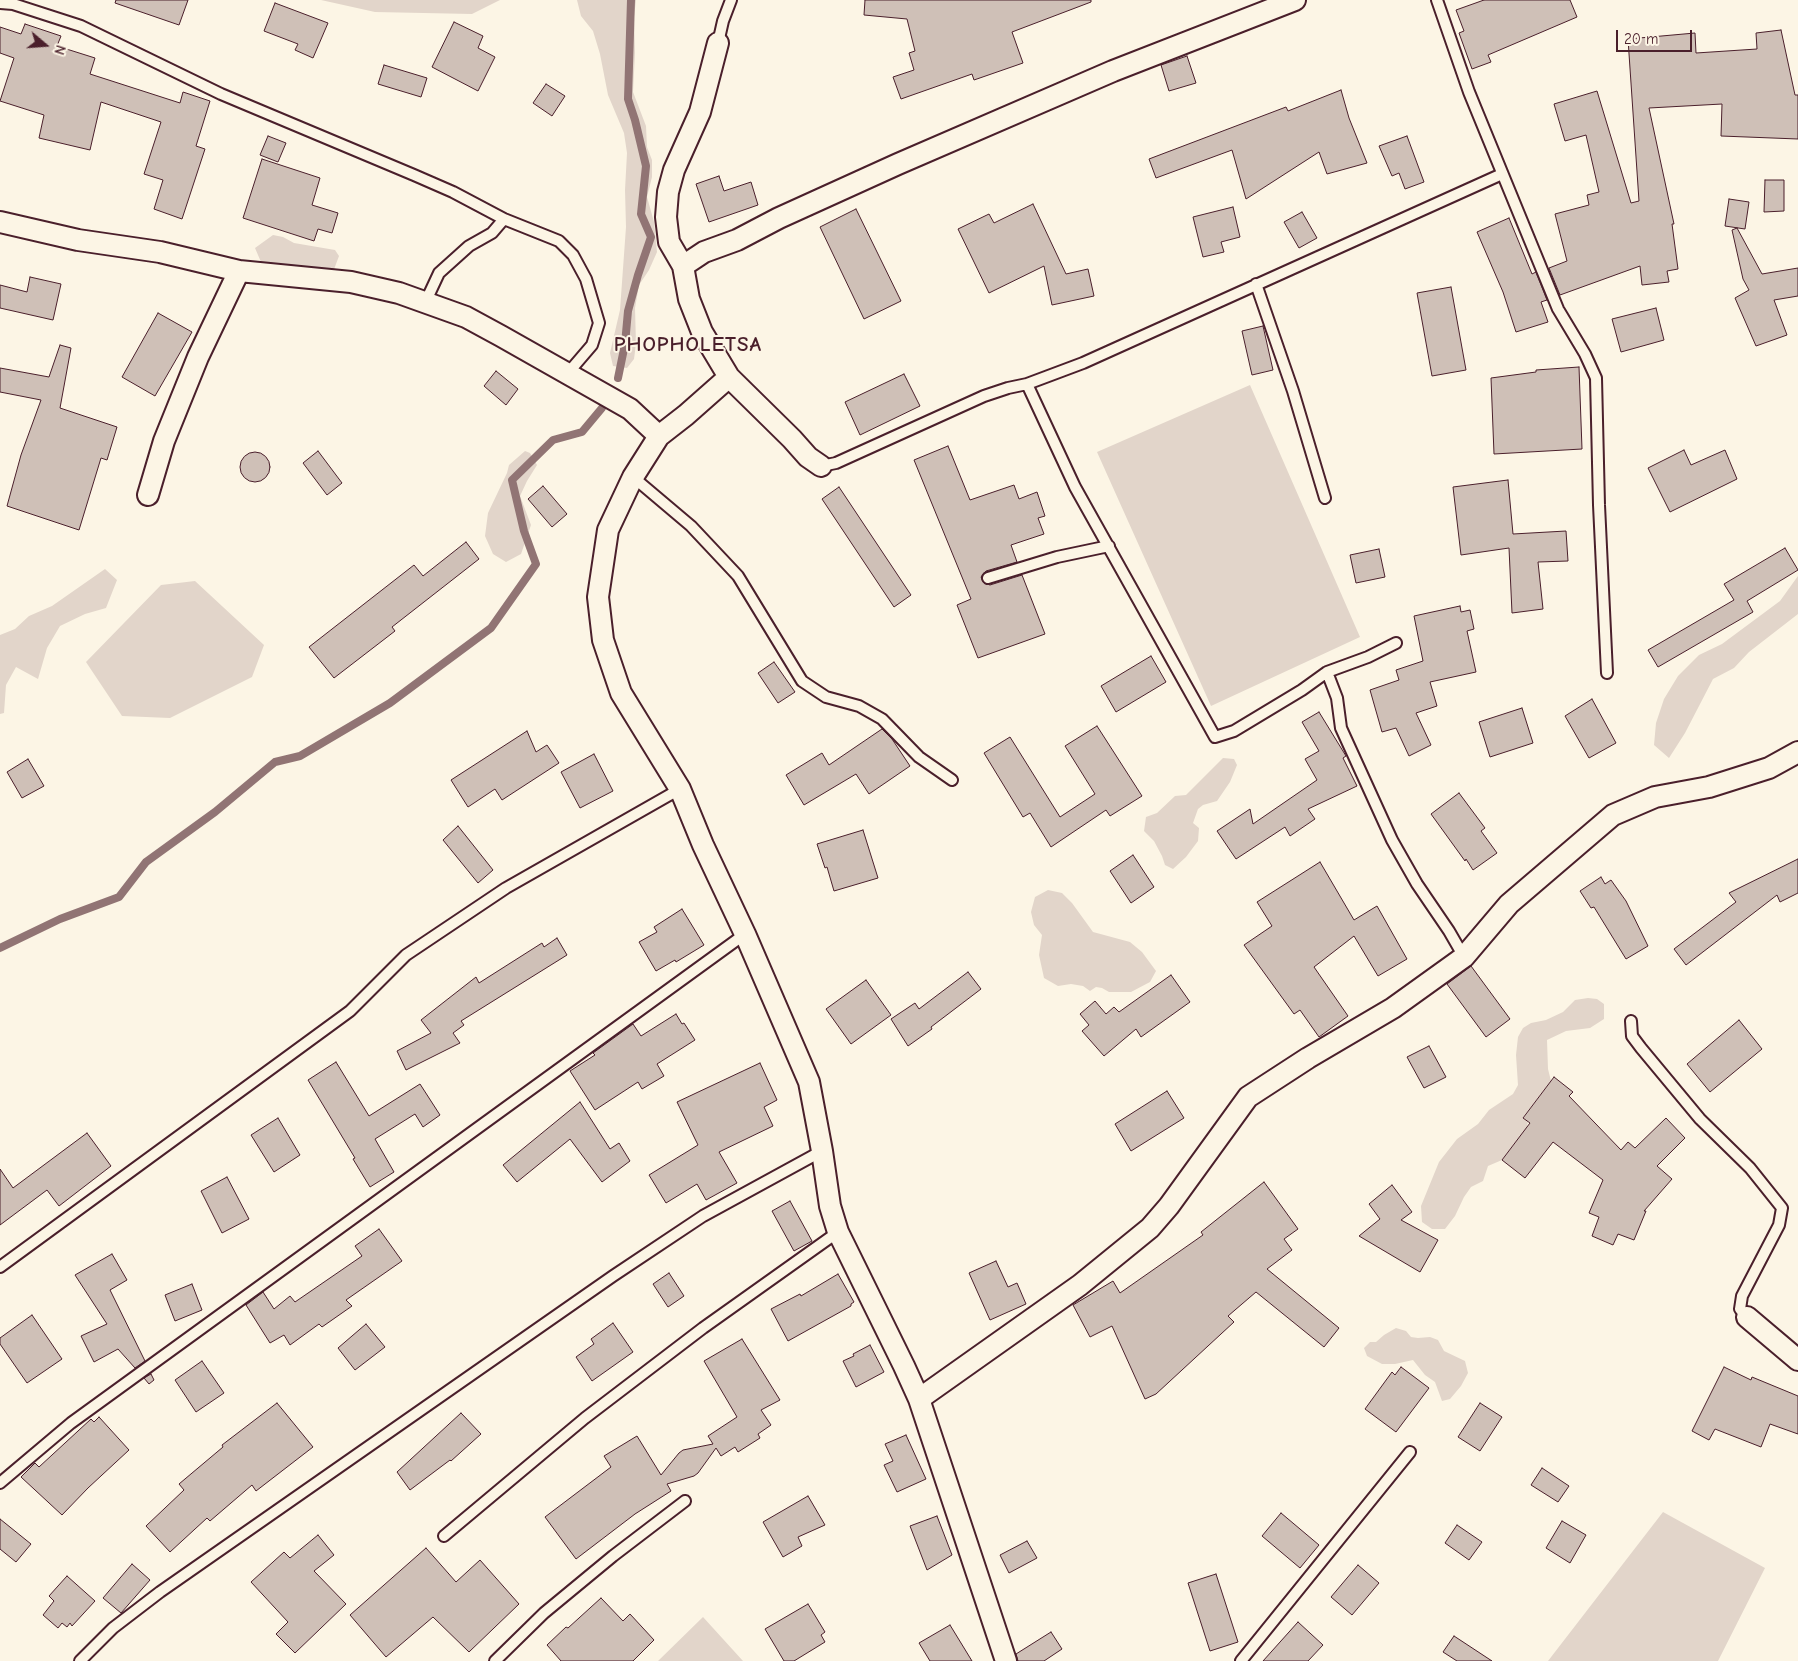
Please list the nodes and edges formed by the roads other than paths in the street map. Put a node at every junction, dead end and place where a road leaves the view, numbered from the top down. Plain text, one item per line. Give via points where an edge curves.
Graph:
1 (730, 0) edge
2 (1295, 0) edge
3 (1437, 0) edge
4 (0, 3) edge
5 (1266, 5) edge
6 (718, 43) joint
7 (1502, 174) junction
8 (504, 219) junction
9 (0, 222) edge
10 (683, 266) junction
11 (239, 271) junction
12 (1256, 284) junction
13 (425, 303) junction
14 (568, 374) junction
15 (729, 377) junction
16 (1027, 384) junction
17 (659, 436) junction
18 (821, 466) joint
19 (633, 477) junction
20 (148, 494) dead end
21 (1325, 498) dead end
22 (1109, 546) junction
23 (988, 578) dead end
24 (1396, 643) dead end
25 (1327, 672) junction
26 (1608, 673) dead end
27 (1798, 752) edge
28 (952, 780) dead end
29 (680, 789) junction
30 (745, 934) junction
31 (1464, 957) junction
32 (1630, 1021) dead end
33 (822, 1151) junction
34 (838, 1232) junction
35 (0, 1267) edge
36 (1747, 1316) joint
37 (1798, 1360) edge
38 (918, 1399) junction
39 (1410, 1452) dead end
40 (0, 1483) edge
41 (684, 1501) dead end
42 (444, 1536) dead end
43 (80, 1661) edge
44 (494, 1661) edge
45 (1006, 1661) edge
46 (1241, 1661) edge

1 - 6 lane
2 - 5 street
3 - 7 lane
4 - 8 lane via 13,4 81,26 221,94 453,192
5 - 10 street via 898,164 737,240 704,252
6 - 10 street via 700,112 674,170 668,192 669,242
7 - 12 lane
7 - 26 lane via 1558,309 1596,378
8 - 13 lane via 492,233 469,246 439,273
8 - 14 lane via 559,241 573,255 586,279 599,323 592,345
9 - 11 street via 78,240 160,252
10 - 15 street via 688,298 702,332
11 - 13 street via 351,282
11 - 20 street via 198,357 164,441
12 - 16 lane via 1082,363
12 - 21 lane via 1293,390
13 - 14 street via 466,317
14 - 17 street via 630,409
15 - 17 street
15 - 18 street via 808,457
16 - 18 lane via 984,396 836,463
16 - 22 lane via 1075,487
17 - 19 street
19 - 28 lane via 691,526 738,576 802,681 826,697 859,706 882,719 919,757
19 - 29 street via 608,530 598,597 603,640 620,693
22 - 23 lane via 1057,557
22 - 25 lane via 1216,737 1234,731
24 - 25 lane
25 - 31 lane via 1337,698 1341,728 1392,840 1416,884
27 - 31 street via 1769,768 1709,787 1656,797 1613,814 1509,904
29 - 30 street
29 - 35 lane via 506,888 406,955 350,1011
30 - 33 street via 809,1082
30 - 40 lane via 58,1433
31 - 38 street via 1393,1008 1248,1097 1150,1228 1080,1285
32 - 36 lane via 1632,1036 1641,1048 1700,1120 1750,1168 1782,1208 1779,1225 1742,1296 1740,1309
33 - 34 street via 830,1206
33 - 43 lane via 703,1216 613,1276 160,1592 113,1628
34 - 38 street
34 - 42 lane via 703,1328 586,1418
36 - 37 street
38 - 45 street
39 - 46 lane
41 - 44 lane via 544,1613

